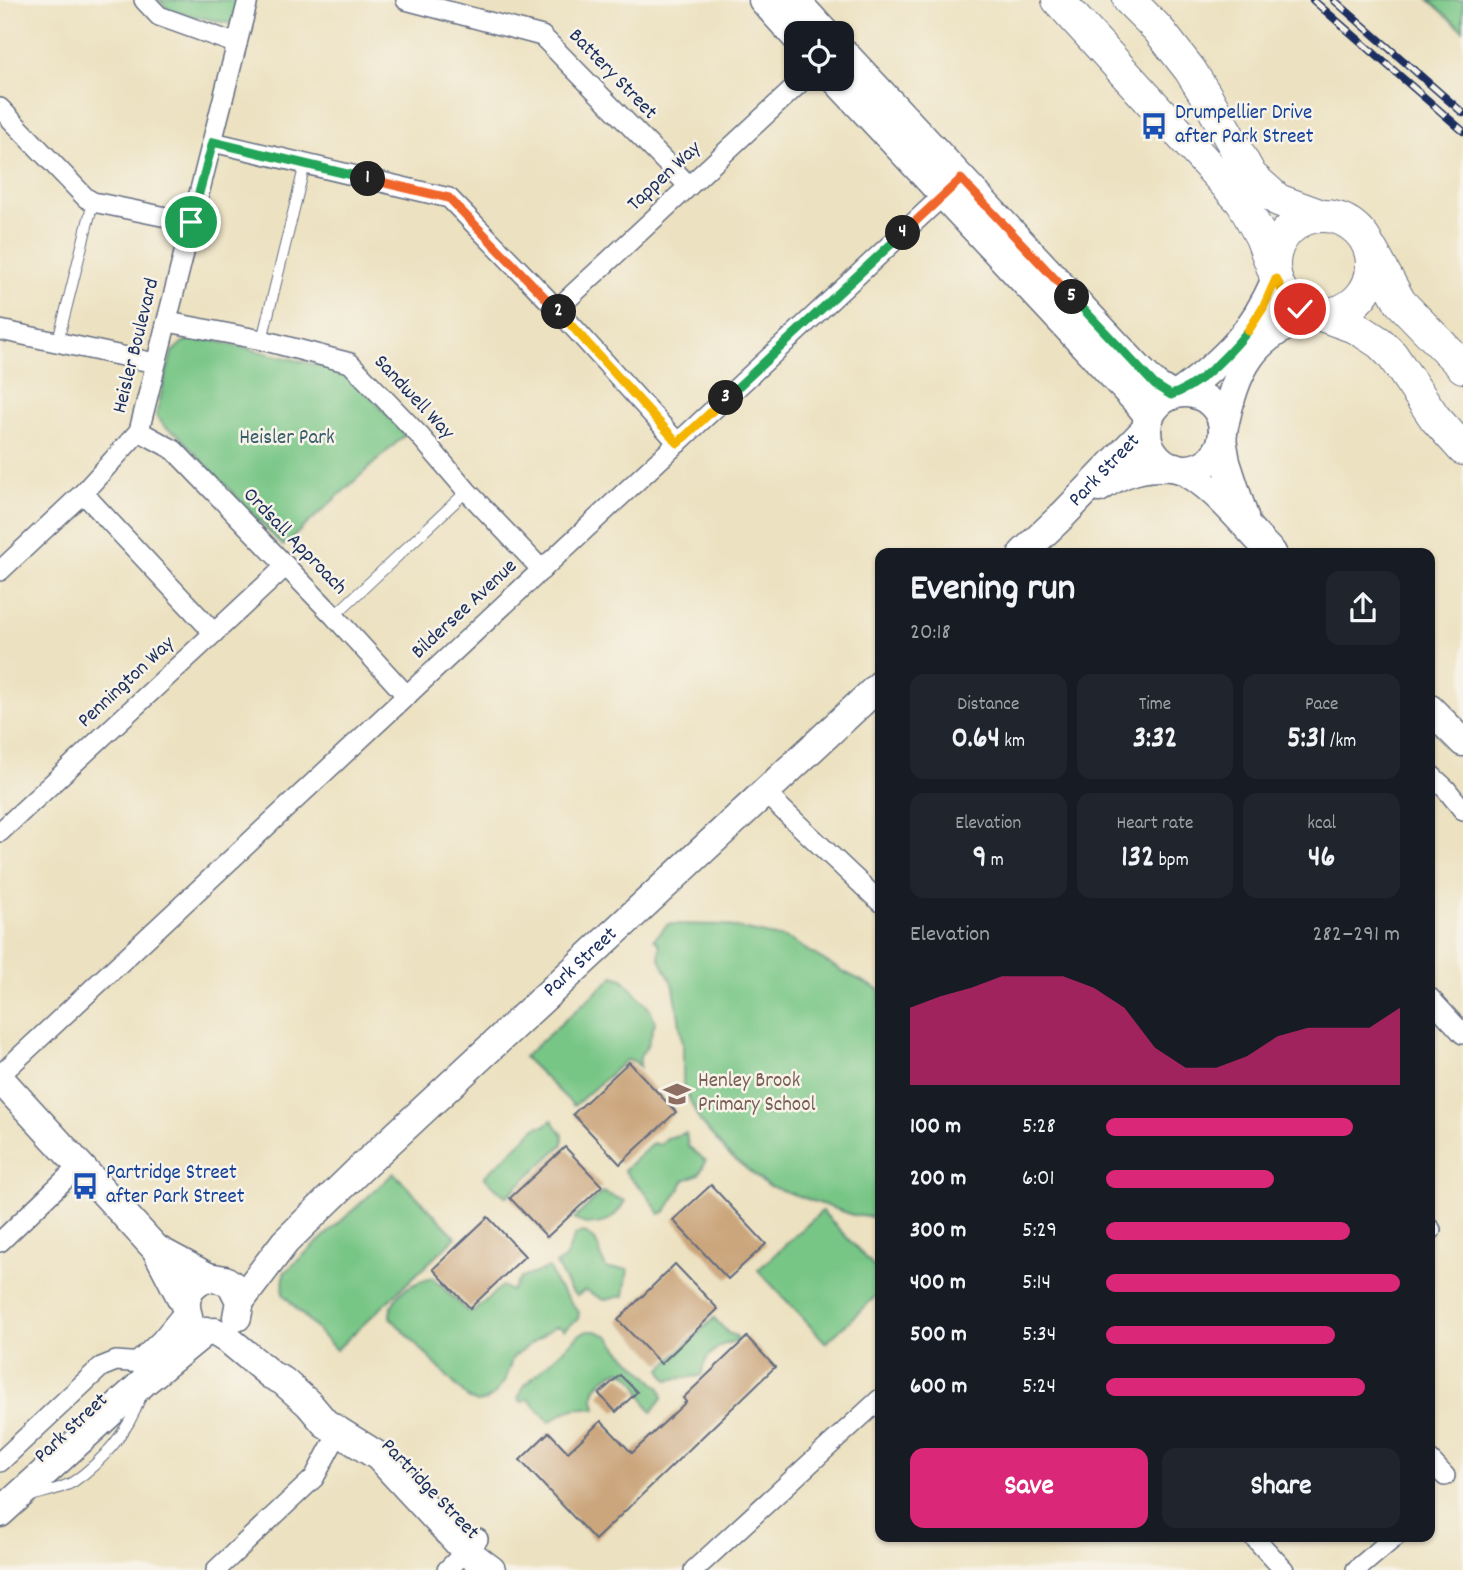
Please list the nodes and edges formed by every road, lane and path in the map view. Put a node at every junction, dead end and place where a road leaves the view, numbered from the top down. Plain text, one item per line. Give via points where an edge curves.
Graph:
1 (144, 0) edge
2 (248, 0) edge
3 (406, 0) edge
4 (762, 0) edge
5 (794, 0) edge
6 (1058, 0) edge
7 (1129, 0) edge
8 (814, 21) edge
9 (784, 24) edge
10 (237, 44) junction
11 (854, 66) edge
12 (791, 91) edge
13 (848, 91) edge
14 (0, 108) edge
15 (213, 142) junction
16 (305, 164) junction
17 (689, 186) junction
18 (952, 187) junction
19 (93, 202) junction
20 (1322, 216) junction
21 (191, 222) junction
22 (1368, 244) junction
23 (1275, 276) junction
24 (557, 309) junction
25 (1319, 315) junction
26 (168, 322) junction
27 (0, 330) edge
28 (262, 340) junction
29 (58, 341) junction
30 (155, 363) junction
31 (1463, 367) edge
32 (1176, 394) junction
33 (1147, 426) junction
34 (139, 431) junction
35 (1222, 435) junction
36 (678, 443) junction
37 (1463, 449) edge
38 (1177, 468) junction
39 (467, 491) junction
40 (83, 493) junction
41 (1063, 515) junction
42 (1263, 544) edge
43 (1028, 548) edge
44 (286, 566) junction
45 (542, 570) junction
46 (0, 571) edge
47 (334, 616) junction
48 (214, 633) junction
49 (875, 690) edge
50 (407, 696) junction
51 (1435, 714) edge
52 (1463, 742) edge
53 (1435, 779) edge
54 (765, 793) junction
55 (1463, 810) edge
56 (0, 832) edge
57 (875, 897) edge
58 (1435, 1003) edge
59 (1463, 1034) edge
60 (0, 1077) edge
61 (79, 1166) junction
62 (0, 1242) edge
63 (156, 1249) junction
64 (228, 1292) junction
65 (198, 1321) junction
66 (144, 1372) junction
67 (283, 1381) junction
68 (309, 1404) junction
69 (875, 1404) edge
70 (338, 1433) junction
71 (0, 1462) edge
72 (1435, 1465) edge
73 (1445, 1476) dead end
74 (5, 1503) edge
75 (1258, 1542) edge
76 (1389, 1542) edge
77 (464, 1554) edge
78 (216, 1570) edge
79 (491, 1570) edge
80 (501, 1570) edge
81 (694, 1570) edge
82 (1284, 1570) edge
83 (1356, 1570) edge

1 - 10 street via 159,16
2 - 10 street, Heisler Boulevard
3 - 17 street, Battery Street via 542,36
4 - 9 street
5 - 8 street
6 - 23 main road via 1242,202
7 - 20 main road via 1190,70 1251,176 1278,200
10 - 15 street, Heisler Boulevard
11 - 18 street
12 - 17 street, Tappen Way
13 - 18 street
14 - 19 street
15 - 16 street
15 - 21 street, Heisler Boulevard
16 - 24 street via 449,198
16 - 28 lane
17 - 24 street, Tappen Way
18 - 32 street via 1155,385
18 - 33 street via 1138,403 1147,415
18 - 36 street, Bildersee Avenue
19 - 21 street
19 - 29 lane
20 - 22 main road via 1349,223
20 - 23 main road via 1306,219 1287,232 1276,251
21 - 26 street, Heisler Boulevard
22 - 25 main road via 1373,266 1365,292 1348,308
22 - 31 main road via 1400,302
23 - 25 main road via 1291,303
23 - 32 street via 1261,312 1243,337 1202,377
24 - 36 street
25 - 35 street via 1277,330 1250,356 1232,389
25 - 37 main road via 1357,328 1380,343
26 - 28 street, Sandwell Way
26 - 30 street, Heisler Boulevard
27 - 29 street
28 - 39 street, Sandwell Way via 350,363
29 - 30 street
30 - 34 street, Heisler Boulevard
32 - 33 street via 1154,408
32 - 35 street via 1193,393 1208,401 1219,414
33 - 38 street via 1154,453
33 - 41 street, Park Street
34 - 40 street, Heisler Boulevard
34 - 44 street, Ordsall Approach via 174,450
35 - 38 street via 1208,461
35 - 42 street via 1235,493
36 - 45 street, Bildersee Avenue
38 - 41 street, Park Street via 1150,467 1123,474
38 - 42 street via 1222,499
39 - 45 street, Sandwell Way
39 - 47 lane
40 - 46 street, Heisler Boulevard
40 - 48 street
41 - 43 street, Park Street
44 - 47 street, Ordsall Approach
44 - 48 street, Pennington Way
45 - 50 street, Bildersee Avenue
47 - 50 street, Ordsall Approach
48 - 56 street, Pennington Way
49 - 54 street, Park Street
50 - 60 street, Bildersee Avenue
51 - 52 street
53 - 55 street
54 - 57 street
54 - 64 street, Park Street
58 - 59 street
60 - 61 street, Partridge Street
61 - 62 street
61 - 63 street, Partridge Street
63 - 64 street, Partridge Street
63 - 65 street, Partridge Street
64 - 65 street via 231,1325
64 - 65 street via 194,1284 186,1297
64 - 67 street, Partridge Street
65 - 66 street, Park Street
65 - 67 street, Partridge Street
66 - 71 street, Park Street via 116,1361 101,1367
66 - 74 street, Park Street
66 - 74 lane, Park Street via 128,1426 89,1468 71,1483
67 - 68 street, Partridge Street
68 - 70 street, Partridge Street
68 - 77 street, Partridge Street via 332,1411 390,1443
69 - 81 street
70 - 77 street, Partridge Street via 378,1456
70 - 78 street via 313,1478
72 - 73 street
75 - 82 street
76 - 83 street
77 - 79 street, Partridge Street
77 - 80 street, Partridge Street

